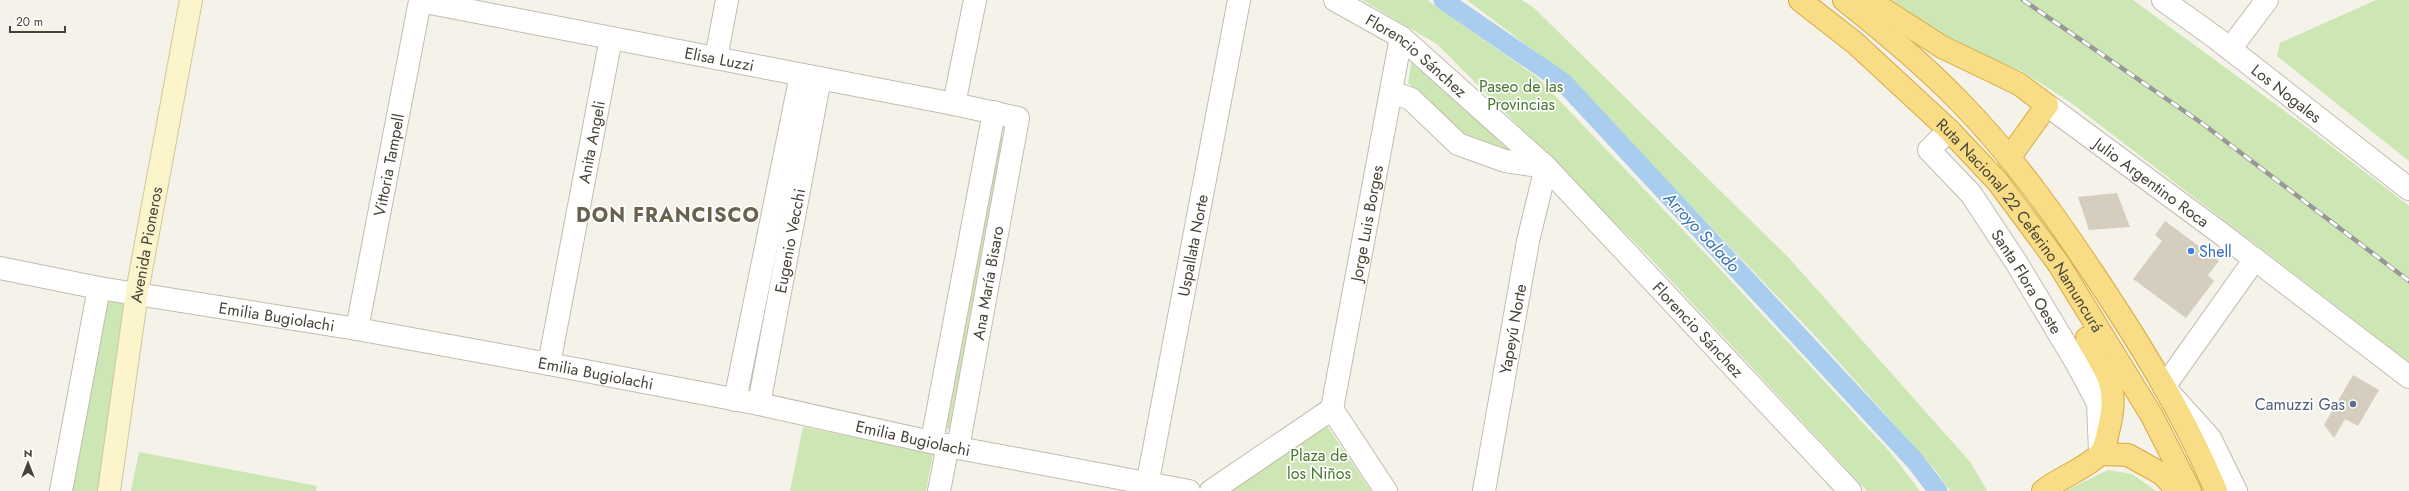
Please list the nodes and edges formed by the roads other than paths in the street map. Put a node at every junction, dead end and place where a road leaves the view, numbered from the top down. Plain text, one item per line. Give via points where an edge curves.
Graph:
1 (190, 0) edge
2 (726, 0) edge
3 (975, 0) edge
4 (1239, 0) edge
5 (1335, 0) edge
6 (1800, 0) edge
7 (1844, 0) edge
8 (1869, 0) edge
9 (2163, 0) edge
10 (2267, 0) edge
11 (420, 1) edge
12 (471, 5) edge
13 (1401, 37) junction
14 (611, 38) junction
15 (2230, 49) junction
16 (716, 58) junction
17 (811, 76) junction
18 (1391, 92) junction
19 (954, 104) junction
20 (2047, 105) junction
21 (994, 112) junction
22 (1018, 118) joint
23 (1949, 130) junction
24 (2010, 158) junction
25 (1546, 167) junction
26 (1998, 182) junction
27 (2409, 189) edge
28 (2255, 259) junction
29 (0, 268) edge
30 (99, 288) junction
31 (138, 292) junction
32 (357, 329) junction
33 (549, 364) junction
34 (2409, 377) edge
35 (2164, 387) junction
36 (735, 400) junction
37 (759, 404) junction
38 (1332, 409) junction
39 (946, 445) junction
40 (2100, 454) junction
41 (1146, 487) edge
42 (61, 491) edge
43 (109, 491) edge
44 (939, 491) edge
45 (1189, 491) edge
46 (1211, 491) edge
47 (1386, 491) edge
48 (1484, 491) edge
49 (1850, 491) edge
50 (2044, 491) edge
51 (2178, 491) edge
52 (2190, 491) edge
53 (2216, 491) edge
54 (2236, 491) edge

1 - 31 main road, Avenida Pioneros
2 - 16 street
3 - 19 street
4 - 41 street, Uspallata Norte
5 - 13 street, Florencio Sánchez
6 - 23 highway, Ruta Nacional 22 Ceferino Namuncurá via 1855,43
7 - 24 highway, Ruta Nacional 22 Ceferino Namuncurá via 1908,53 1959,102
8 - 20 highway via 1942,47 2019,84
9 - 15 street, Los Nogales
10 - 15 street
11 - 12 street, Elisa Luzzi
11 - 32 street, Vittoria Tampell
12 - 14 street, Elisa Luzzi
13 - 18 street, Jorge Luis Borges
13 - 25 street, Florencio Sánchez
14 - 16 street, Elisa Luzzi
14 - 33 street, Anita Angeli
15 - 27 street, Los Nogales
16 - 17 street, Elisa Luzzi
17 - 19 street, Elisa Luzzi
17 - 36 street, Eugenio Vecchi
17 - 37 street, Eugenio Vecchi
18 - 25 street via 1412,100 1458,144 1505,161
18 - 38 street, Jorge Luis Borges
19 - 21 street, Elisa Luzzi
20 - 24 highway
20 - 28 street, Julio Argentino Roca
21 - 22 street, Elisa Luzzi
21 - 39 street, Ana María Bisaro
22 - 39 street, Ana María Bisaro
23 - 26 highway, Ruta Nacional 22 Ceferino Namuncurá
23 - 40 street, Santa Flora Oeste via 1929,150 1971,194 2016,262 2076,362 2098,404
24 - 35 highway, Ruta Nacional 22 Ceferino Namuncurá via 2065,231 2118,310
25 - 48 street, Yapeyú Norte via 1528,241
25 - 49 street, Florencio Sánchez
26 - 40 highway via 2107,372 2114,391 2113,413
26 - 52 highway, Ruta Nacional 22 Ceferino Namuncurá via 2058,263 2152,416
28 - 34 street, Julio Argentino Roca
28 - 35 street
29 - 30 street, Emilia Bugiolachi
30 - 31 street, Emilia Bugiolachi
30 - 42 street
31 - 32 street, Emilia Bugiolachi
31 - 43 main road, Avenida Pioneros
32 - 33 street, Emilia Bugiolachi
33 - 36 street, Emilia Bugiolachi
35 - 53 highway, Ruta Nacional 22 Ceferino Namuncurá
35 - 54 street via 2210,438
36 - 37 street, Emilia Bugiolachi
37 - 39 street, Emilia Bugiolachi
38 - 46 street
38 - 47 street
39 - 41 street, Emilia Bugiolachi
39 - 44 street, Ana María Bisaro
40 - 50 highway
40 - 51 highway via 2128,456 2162,474
41 - 45 street, Emilia Bugiolachi

